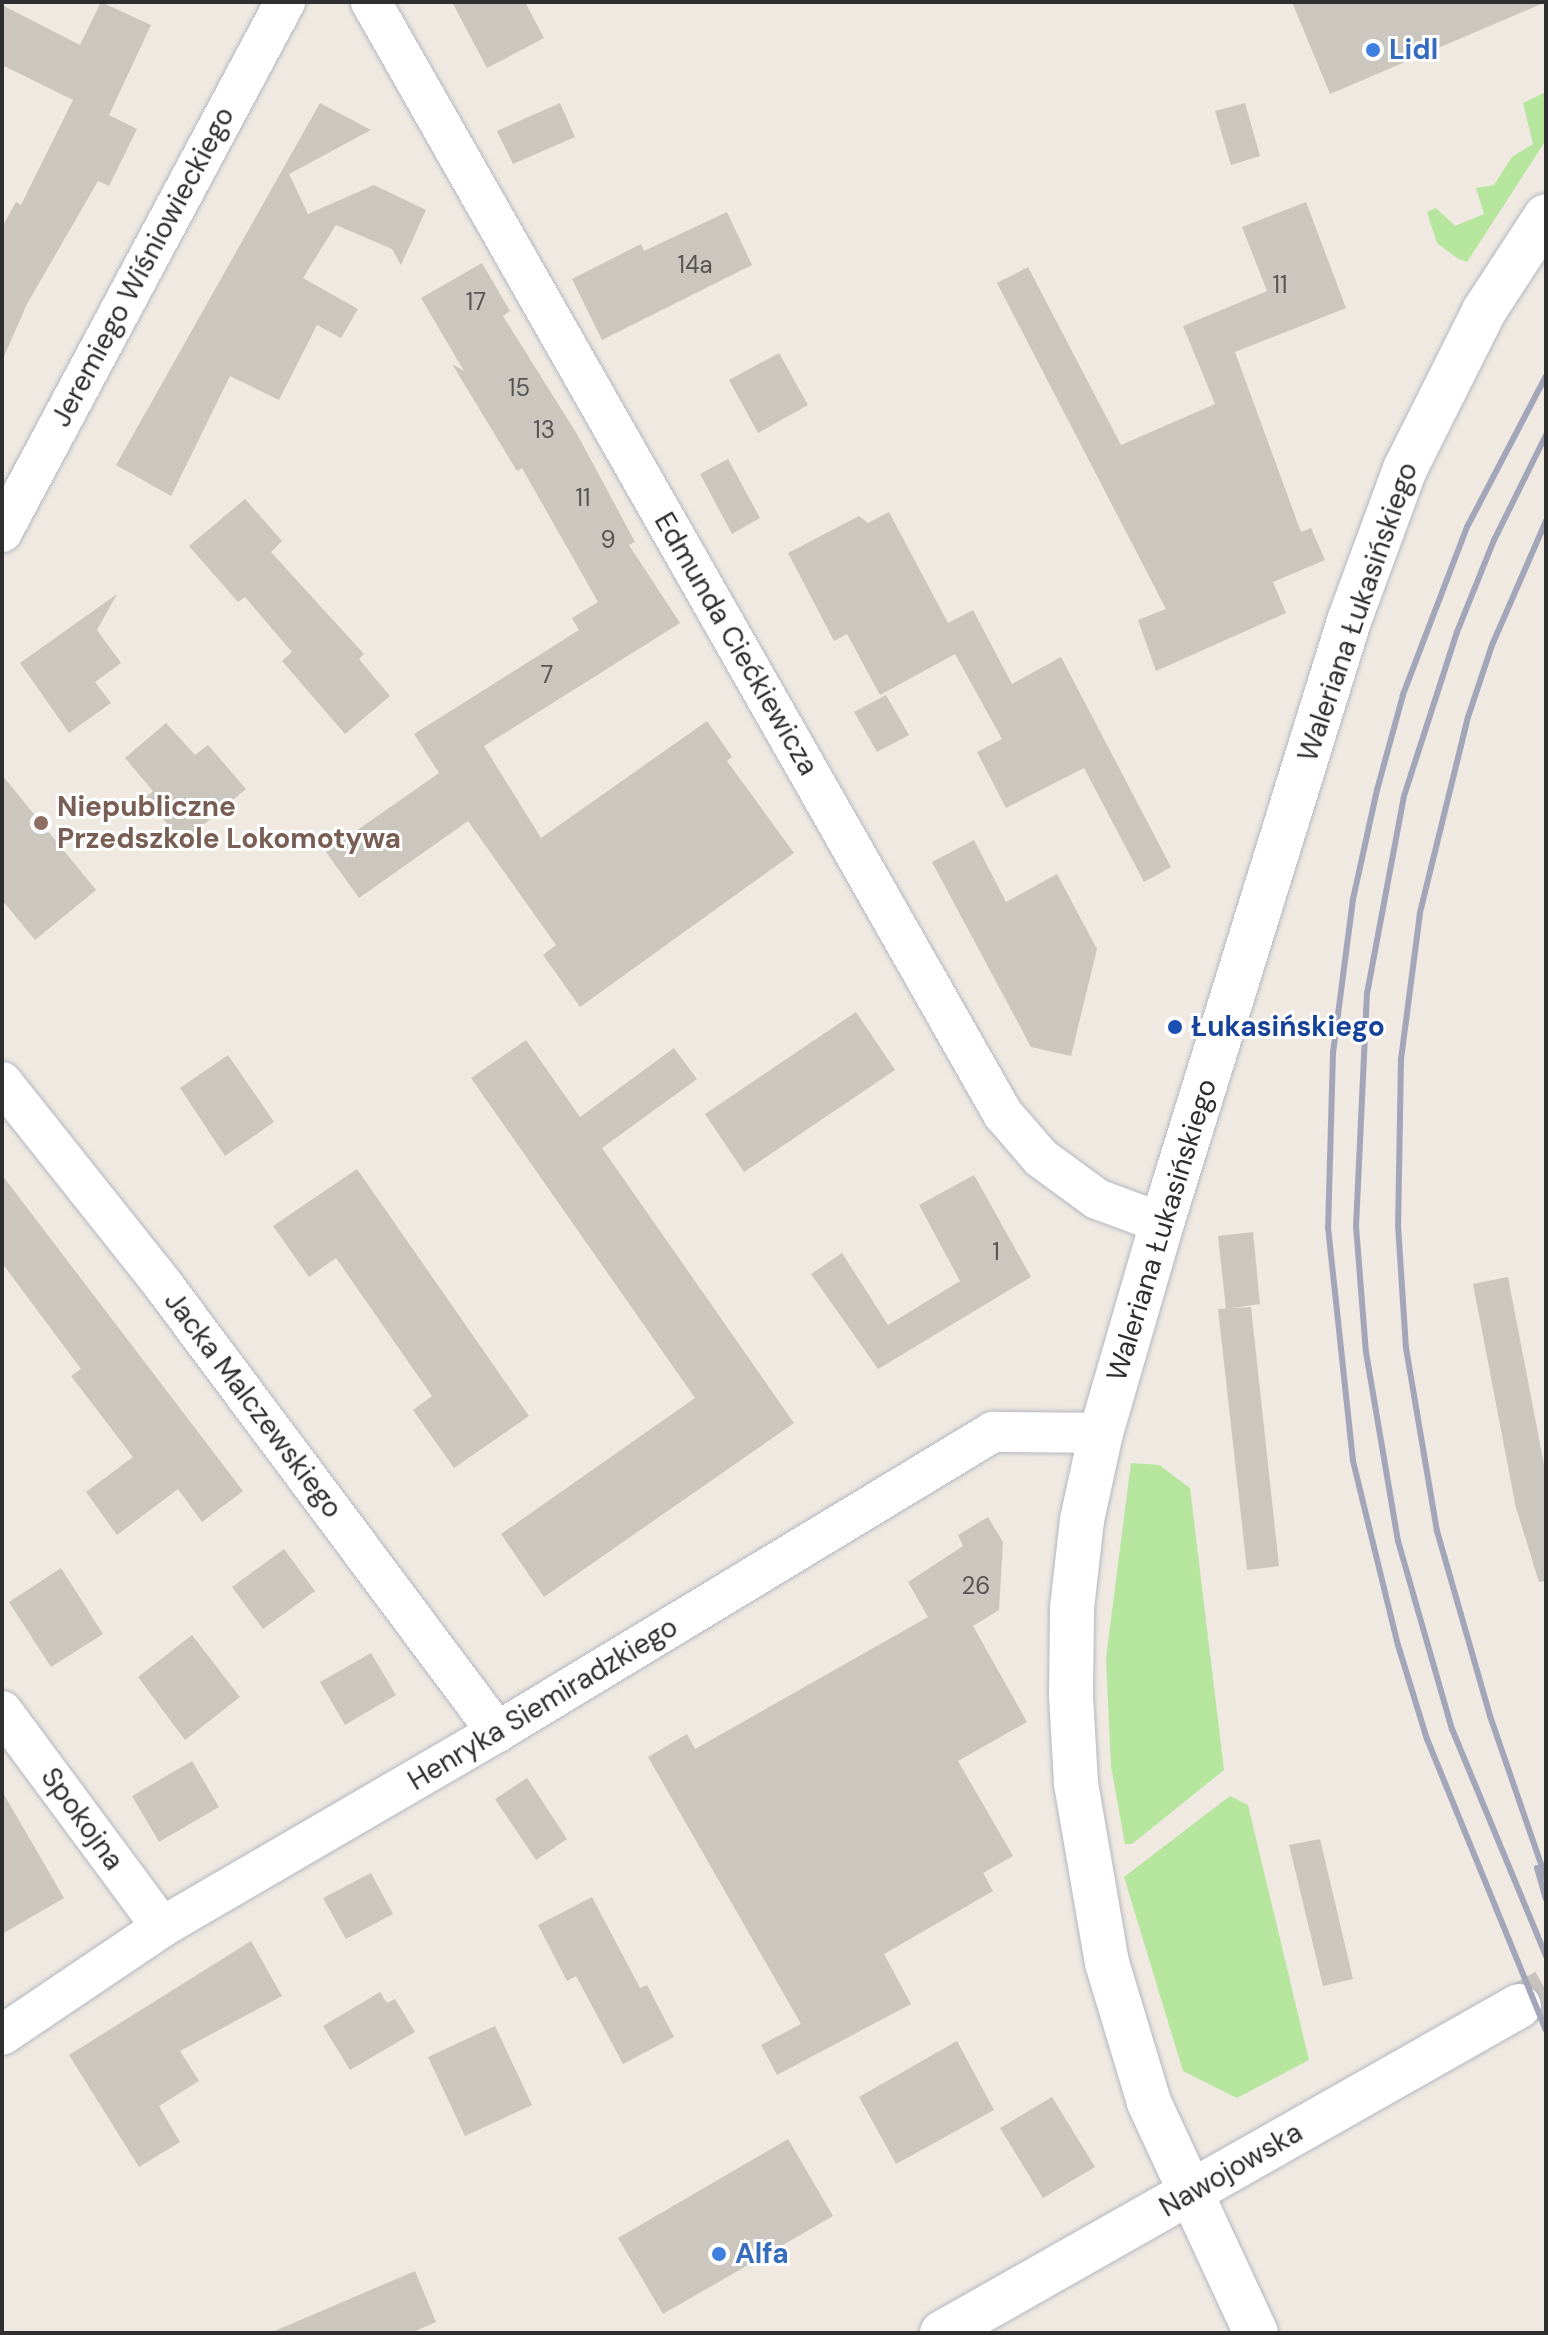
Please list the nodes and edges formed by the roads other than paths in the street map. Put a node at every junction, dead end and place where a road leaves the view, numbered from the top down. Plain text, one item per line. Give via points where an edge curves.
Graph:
1 (285, 2) edge
2 (371, 2) edge
3 (1546, 216) edge
4 (2, 532) edge
5 (2, 1082) edge
6 (1162, 1223) junction
7 (1101, 1433) junction
8 (2, 1711) edge
9 (497, 1732) junction
10 (162, 1927) junction
11 (1519, 2006) tunnel mouth
12 (2, 2035) edge
13 (1189, 2195) junction
14 (942, 2333) edge
15 (1256, 2333) edge

1 - 4 street, Jeremiego Wiśniowieckiego
2 - 6 street, Edmunda Ciećkiewicza via 1003,1114 1041,1158 1097,1199
3 - 6 street, Waleriana Łukasińskiego via 1484,311 1400,483 1349,621
5 - 9 street, Jacka Malczewskiego via 164,1286
6 - 7 street, Waleriana Łukasińskiego
7 - 9 street, Henryka Siemiradzkiego via 993,1432
7 - 13 street, Waleriana Łukasińskiego via 1082,1520 1072,1608 1076,1783 1107,1963 1149,2102
8 - 10 street, Spokojna
9 - 10 street, Henryka Siemiradzkiego
10 - 12 street, Henryka Siemiradzkiego
11 - 13 street, Nawojowska
13 - 14 street, Nawojowska
13 - 15 street, Waleriana Łukasińskiego

